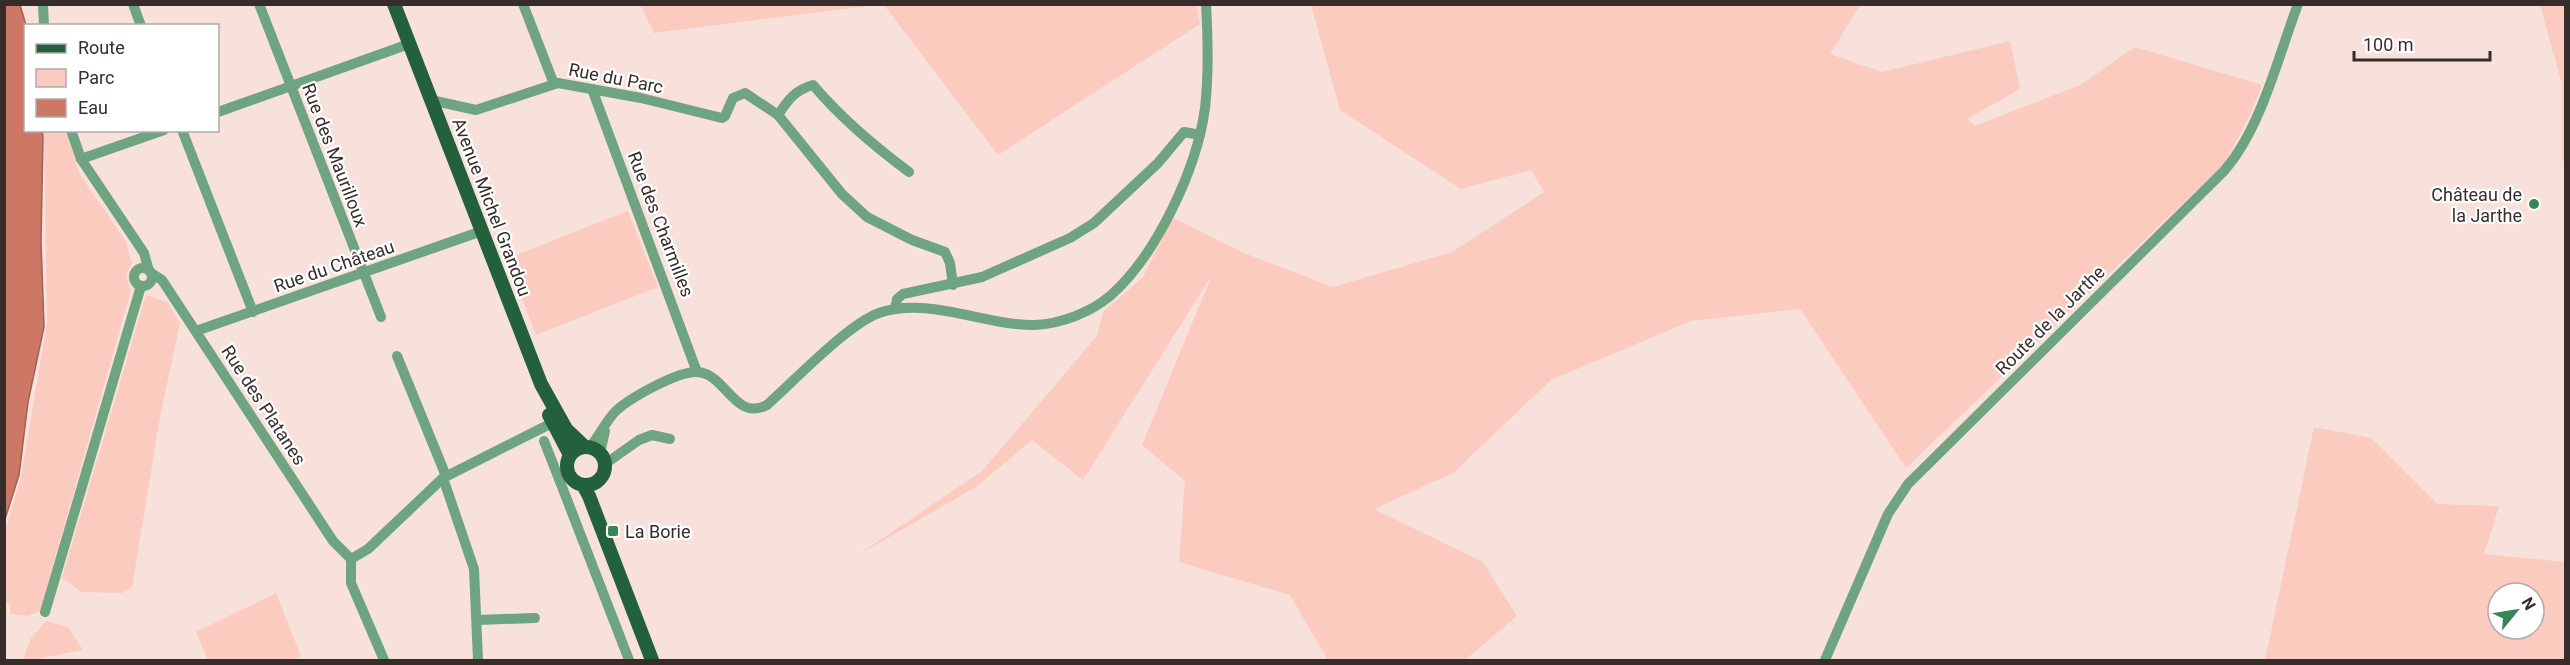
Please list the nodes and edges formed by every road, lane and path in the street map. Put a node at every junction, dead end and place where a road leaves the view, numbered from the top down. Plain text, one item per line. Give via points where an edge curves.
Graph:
1 (43, 4) edge
2 (133, 4) edge
3 (259, 4) edge
4 (394, 4) edge
5 (523, 4) edge
6 (1206, 4) edge
7 (2298, 4) edge
8 (44, 24) edge
9 (140, 24) edge
10 (409, 44) junction
11 (554, 84) junction
12 (291, 86) junction
13 (592, 90) junction
14 (431, 100) junction
15 (219, 112) edge
16 (778, 115) junction
17 (72, 132) edge
18 (158, 132) edge
19 (183, 132) edge
20 (1200, 135) junction
21 (81, 159) junction
22 (909, 172) dead end
23 (482, 231) junction
24 (364, 273) junction
25 (146, 276) junction
26 (953, 285) junction
27 (895, 309) junction
28 (253, 312) junction
29 (381, 317) dead end
30 (196, 331) junction
31 (397, 356) dead end
32 (697, 372) junction
33 (542, 384) junction
34 (555, 429) junction
35 (574, 437) junction
36 (670, 439) dead end
37 (544, 441) dead end
38 (595, 453) junction
39 (570, 455) junction
40 (445, 477) junction
41 (564, 477) junction
42 (590, 484) junction
43 (351, 559) junction
44 (45, 612) dead end
45 (535, 618) dead end
46 (477, 620) junction
47 (384, 660) edge
48 (478, 660) edge
49 (629, 660) edge
50 (651, 660) edge
51 (1825, 660) edge

1 - 8 street
2 - 9 street
3 - 12 street, Rue des Maurilloux
4 - 10 main road, Avenue Michel Grandou
5 - 11 street
6 - 20 street via 1209,61
7 - 51 street, Route de la Jarthe via 2238,154 1908,484 1888,514
10 - 12 street
10 - 14 main road, Avenue Michel Grandou
11 - 13 street, Rue du Parc
11 - 14 street, Rue du Parc via 477,110
12 - 15 street
12 - 24 street, Rue des Maurilloux
13 - 16 street, Rue du Parc via 716,118 725,116 733,98 745,93
13 - 32 street, Rue des Charmilles
14 - 23 main road, Avenue Michel Grandou
16 - 22 street via 801,88 813,85 879,150
16 - 26 street via 842,194 867,217 945,252 951,263
17 - 21 street
18 - 21 street
19 - 28 street
20 - 26 street via 1184,132 1150,171 1078,233 982,277
20 - 27 street via 1181,186 1151,245 1124,283 1100,304 1072,317 1038,325 923,309
21 - 25 street via 138,245
23 - 24 street, Rue du Château
23 - 33 main road, Avenue Michel Grandou
24 - 28 street, Rue du Château
24 - 29 street, Rue des Maurilloux
25 - 30 street, Rue des Platanes via 167,286
25 - 44 street
26 - 27 street via 903,294
27 - 32 street via 878,313 855,327 759,409 746,408 713,379
28 - 30 street, Rue du Château
30 - 43 street, Rue des Platanes via 333,541
31 - 40 street
32 - 38 street via 687,373 624,404 608,422
33 - 34 main road, Avenue Michel Grandou via 543,402
33 - 35 main road, Avenue Michel Grandou via 562,423
34 - 35 street
34 - 39 main road, Avenue Michel Grandou
34 - 40 street via 536,430
35 - 38 main road, Avenue Michel Grandou
36 - 38 street via 652,435
37 - 41 street
38 - 39 main road via 574,451
38 - 42 main road via 604,474
39 - 41 main road
40 - 43 street via 368,549
40 - 46 street via 474,569
41 - 42 main road
41 - 49 street
42 - 50 main road via 602,530
43 - 47 street via 351,584
45 - 46 street
46 - 48 street

